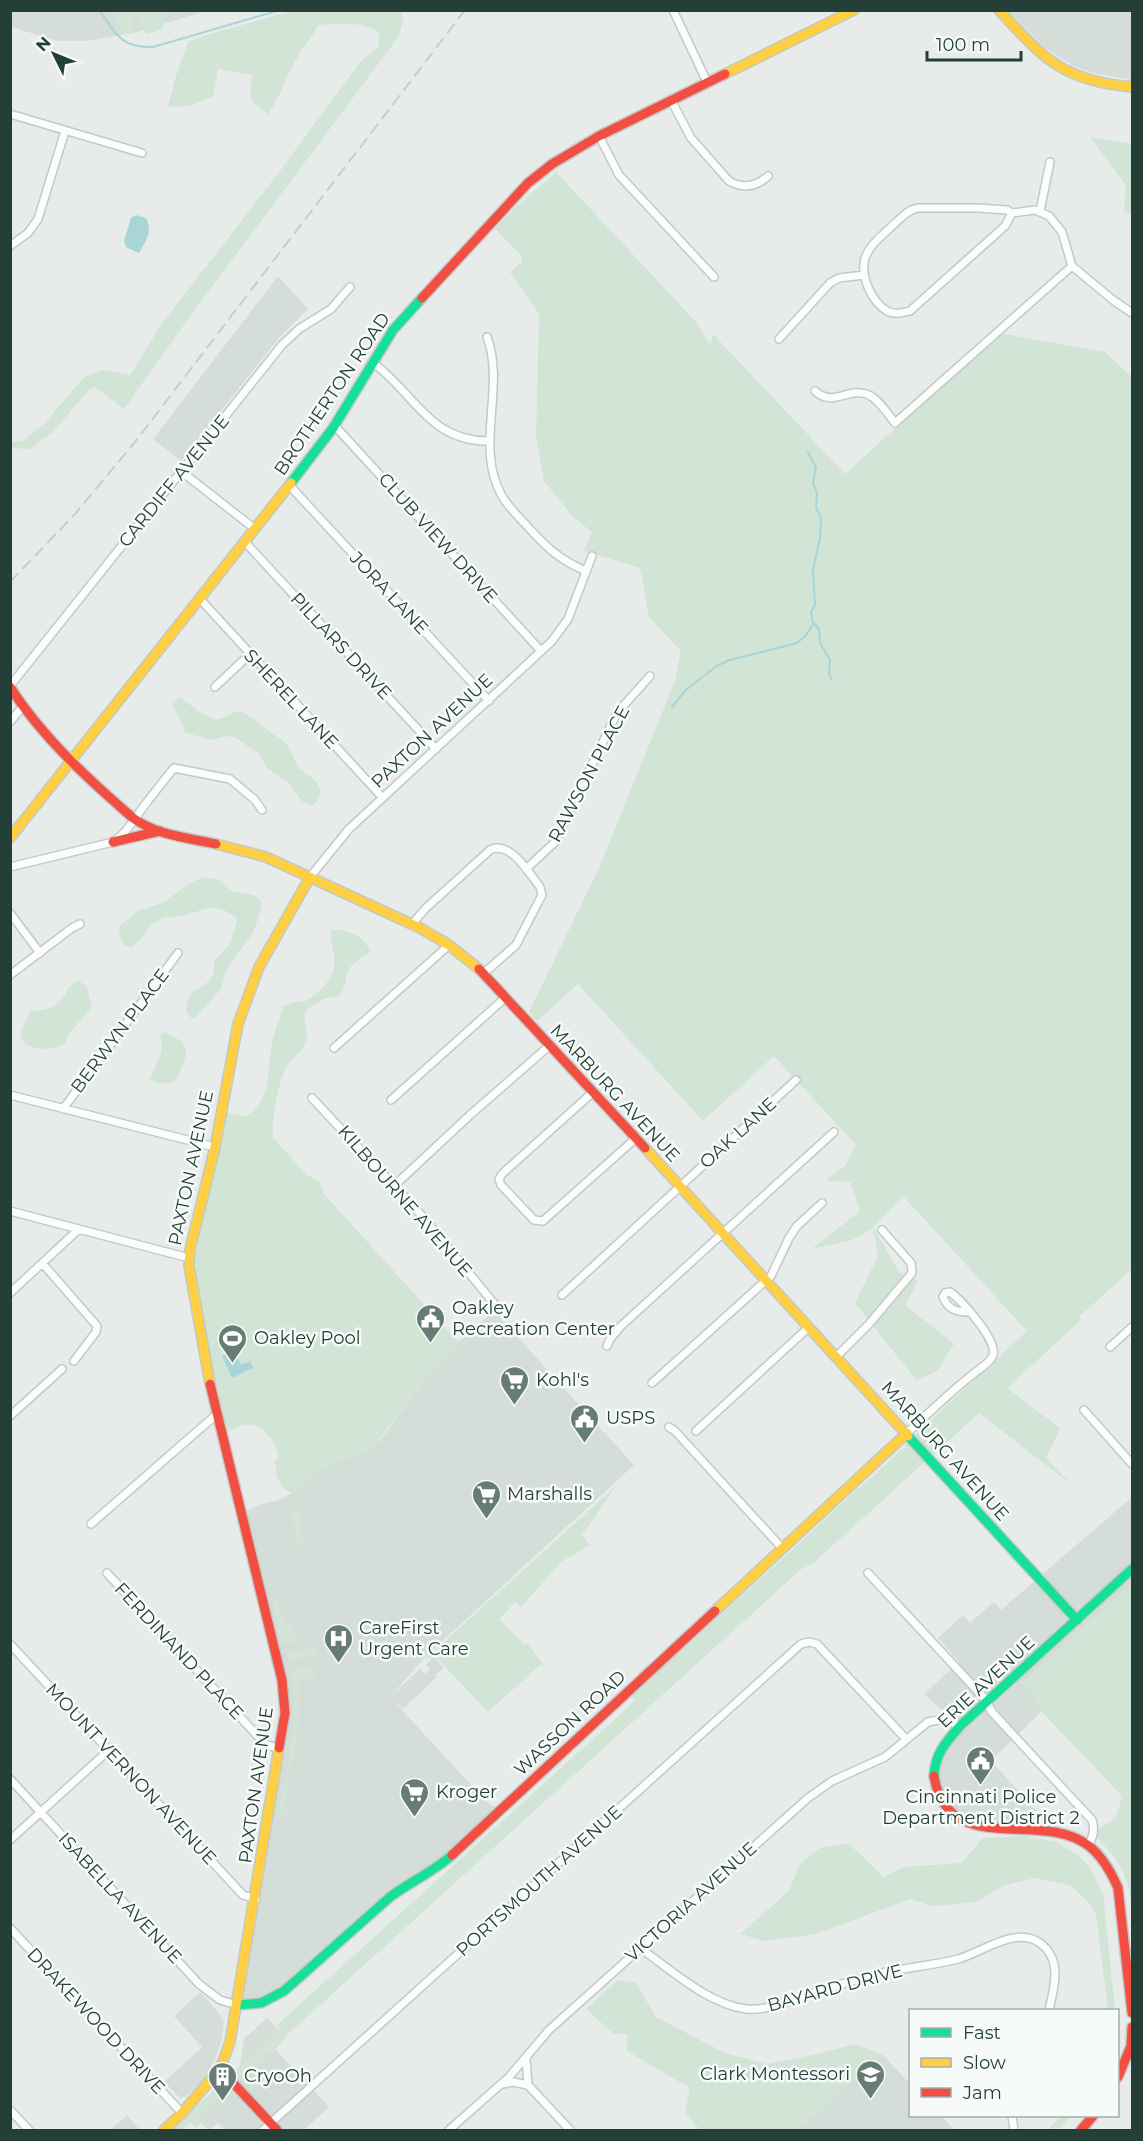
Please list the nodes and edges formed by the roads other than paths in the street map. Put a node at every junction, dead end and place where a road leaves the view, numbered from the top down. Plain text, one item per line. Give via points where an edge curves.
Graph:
1 (673, 10) edge
2 (854, 10) edge
3 (999, 10) edge
4 (707, 82) junction
5 (1132, 87) edge
6 (671, 100) junction
7 (10, 114) edge
8 (65, 130) junction
9 (599, 136) junction
10 (142, 153) dead end
11 (1050, 162) dead end
12 (768, 176) dead end
13 (1040, 212) junction
14 (1012, 213) junction
15 (10, 246) edge
16 (1072, 266) junction
17 (864, 275) junction
18 (714, 277) dead end
19 (350, 288) dead end
20 (1132, 313) edge
21 (487, 337) dead end
22 (778, 339) dead end
23 (372, 362) junction
24 (815, 390) dead end
25 (334, 425) junction
26 (490, 441) junction
27 (182, 472) junction
28 (290, 486) junction
29 (255, 529) junction
30 (245, 542) junction
31 (592, 556) dead end
32 (586, 571) junction
33 (200, 599) junction
34 (541, 651) junction
35 (250, 654) junction
36 (650, 676) dead end
37 (10, 687) edge
38 (215, 687) dead end
39 (489, 701) junction
40 (23, 706) junction
41 (10, 722) edge
42 (436, 749) junction
43 (71, 760) junction
44 (383, 798) junction
45 (262, 810) dead end
46 (136, 819) junction
47 (160, 831) junction
48 (10, 838) edge
49 (113, 842) junction
50 (10, 867) edge
51 (526, 869) junction
52 (310, 877) junction
53 (10, 913) edge
54 (80, 924) dead end
55 (412, 924) junction
56 (449, 945) junction
57 (40, 952) junction
58 (178, 953) dead end
59 (483, 974) junction
60 (10, 975) edge
61 (505, 998) junction
62 (549, 1046) junction
63 (334, 1048) dead end
64 (796, 1080) dead end
65 (592, 1093) junction
66 (10, 1095) edge
67 (312, 1098) dead end
68 (391, 1100) dead end
69 (63, 1108) junction
70 (834, 1132) dead end
71 (635, 1139) junction
72 (215, 1147) junction
73 (394, 1186) junction
74 (679, 1186) junction
75 (822, 1203) dead end
76 (10, 1212) edge
77 (79, 1229) junction
78 (882, 1230) dead end
79 (723, 1233) junction
80 (189, 1258) junction
81 (43, 1264) junction
82 (766, 1280) junction
83 (10, 1293) edge
84 (562, 1295) dead end
85 (496, 1306) dead end
86 (970, 1312) dead end
87 (1132, 1327) edge
88 (809, 1328) junction
89 (607, 1346) dead end
90 (1110, 1347) dead end
91 (836, 1357) junction
92 (74, 1361) dead end
93 (62, 1369) dead end
94 (652, 1383) dead end
95 (1084, 1410) dead end
96 (217, 1414) junction
97 (10, 1416) edge
98 (669, 1427) dead end
99 (696, 1431) dead end
100 (910, 1437) junction
101 (1132, 1464) edge
102 (91, 1524) dead end
103 (782, 1548) junction
104 (1132, 1569) edge
105 (107, 1573) dead end
106 (868, 1573) dead end
107 (1077, 1620) junction
108 (10, 1644) edge
109 (987, 1701) junction
110 (960, 1726) junction
111 (906, 1739) junction
112 (279, 1749) junction
113 (109, 1750) junction
114 (10, 1779) edge
115 (41, 1812) junction
116 (10, 1840) edge
117 (1088, 1845) junction
118 (256, 1899) junction
119 (10, 1928) edge
120 (640, 1948) junction
121 (237, 2005) junction
122 (1049, 2009) edge
123 (1132, 2013) edge
124 (1132, 2027) edge
125 (1132, 2046) edge
126 (526, 2057) junction
127 (220, 2069) junction
128 (1119, 2075) edge
129 (501, 2084) junction
130 (528, 2085) junction
131 (10, 2110) edge
132 (182, 2113) junction
133 (274, 2127) edge
134 (29, 2130) edge
135 (164, 2130) edge
136 (263, 2130) edge
137 (449, 2130) edge
138 (570, 2130) edge

1 - 4 street
2 - 4 street, BROTHERTON ROAD
3 - 5 street via 1037,52 1061,69 1101,84
4 - 6 street, BROTHERTON ROAD
6 - 9 street, BROTHERTON ROAD
6 - 12 street via 691,138 729,181 749,186
7 - 8 street
8 - 10 street
8 - 15 street via 38,219 28,233
9 - 18 street via 619,176
9 - 23 street, BROTHERTON ROAD via 528,183 393,330
11 - 13 street
13 - 14 street
13 - 16 street via 1060,226
14 - 17 street via 978,208 914,208 873,243 866,256
14 - 17 street via 1005,226 910,311 887,311 868,288
16 - 20 street
16 - 24 street via 895,423 868,395 857,393 832,399
17 - 22 street via 830,283
19 - 27 street, CARDIFF AVENUE via 331,309 282,345
21 - 26 street via 493,382
23 - 25 street, BROTHERTON ROAD
23 - 26 street via 437,426 458,437
25 - 28 street, BROTHERTON ROAD
25 - 34 street, CLUB VIEW DRIVE
26 - 32 street via 494,476 506,503 556,556
27 - 29 street
27 - 37 street, CARDIFF AVENUE
28 - 29 street, BROTHERTON ROAD
28 - 39 street, JORA LANE
29 - 30 street, BROTHERTON ROAD
30 - 33 street, BROTHERTON ROAD
30 - 42 street, PILLARS DRIVE
31 - 32 street, PAXTON AVENUE
32 - 34 street, PAXTON AVENUE via 568,619
33 - 35 street, SHEREL LANE
33 - 43 street, BROTHERTON ROAD
34 - 39 street, PAXTON AVENUE
35 - 38 street
35 - 44 street, SHEREL LANE
36 - 51 street, RAWSON PLACE via 617,713 554,843
37 - 40 street, MARBURG AVENUE
39 - 42 street, PAXTON AVENUE
40 - 41 street
40 - 43 street, MARBURG AVENUE
42 - 44 street, PAXTON AVENUE
43 - 46 street, MARBURG AVENUE
43 - 48 street, BROTHERTON ROAD
44 - 52 street, PAXTON AVENUE via 344,835
45 - 46 street via 230,779 174,768
46 - 47 street, MARBURG AVENUE
46 - 49 street
47 - 49 street
47 - 52 street, MARBURG AVENUE via 248,851
49 - 50 street
51 - 55 street via 508,850 494,848
51 - 59 street via 540,887 541,898 516,945
52 - 55 street, MARBURG AVENUE
52 - 72 street, PAXTON AVENUE via 259,967 243,1004
53 - 57 street
54 - 57 street
55 - 56 street, MARBURG AVENUE
56 - 59 street, MARBURG AVENUE
56 - 63 street
57 - 60 street
58 - 69 street, BERWYN PLACE
59 - 61 street, MARBURG AVENUE
61 - 62 street, MARBURG AVENUE
61 - 68 street
62 - 65 street, MARBURG AVENUE
62 - 73 street
64 - 74 street, OAK LANE
65 - 71 street, MARBURG AVENUE
65 - 71 street via 502,1174 501,1185 534,1220 543,1221
66 - 69 street
67 - 73 street, KILBOURNE AVENUE
69 - 72 street
70 - 79 street
71 - 74 street, MARBURG AVENUE
72 - 80 street, PAXTON AVENUE
73 - 85 street, KILBOURNE AVENUE
74 - 79 street, MARBURG AVENUE
74 - 84 street, OAK LANE
75 - 82 street via 793,1232
76 - 77 street
77 - 80 street
77 - 81 street
78 - 91 street via 911,1263 912,1273
79 - 82 street, MARBURG AVENUE
79 - 89 street via 615,1332
80 - 96 street, PAXTON AVENUE
81 - 83 street
81 - 92 street via 97,1326
82 - 88 street, MARBURG AVENUE
82 - 94 street
86 - 100 street via 988,1335 993,1357 959,1384
87 - 90 street
88 - 91 street, MARBURG AVENUE
88 - 99 street
91 - 100 street, MARBURG AVENUE
93 - 97 street
95 - 101 street
96 - 102 street
96 - 112 street, PAXTON AVENUE via 284,1689 285,1717
98 - 103 street
100 - 103 street, WASSON ROAD
100 - 107 street, MARBURG AVENUE
103 - 121 street, WASSON ROAD via 440,1866 390,1897 284,1991 261,2003
104 - 107 street, ERIE AVENUE
105 - 112 street, FERDINAND PLACE via 265,1744
106 - 109 street
107 - 109 street, ERIE AVENUE
108 - 113 street, MOUNT VERNON AVENUE
109 - 110 street, ERIE AVENUE
109 - 117 street via 991,1711 1092,1820
110 - 111 street, VICTORIA AVENUE via 937,1719
110 - 117 street, ERIE AVENUE via 938,1754 935,1769 942,1802 953,1814 970,1825 1062,1832
111 - 120 street, VICTORIA AVENUE via 885,1757 832,1781 808,1798
111 - 133 street, PORTSMOUTH AVENUE via 819,1646 801,1644
112 - 118 street, PAXTON AVENUE
113 - 115 street
113 - 118 street, MOUNT VERNON AVENUE via 243,1895
114 - 115 street, ISABELLA AVENUE
115 - 116 street
115 - 121 street, ISABELLA AVENUE via 199,1984 220,2000
117 - 123 street, ERIE AVENUE via 1108,1866 1118,1888
118 - 121 street, PAXTON AVENUE
119 - 132 street, DRAKEWOOD DRIVE
120 - 122 street, BAYARD DRIVE via 705,1994 724,2004 747,2009 768,2007 886,1972 962,1958 1007,1939 1031,1939 1043,1946 1056,1966
120 - 126 street, VICTORIA AVENUE via 549,2030
121 - 127 street, PAXTON AVENUE
124 - 125 street
125 - 128 street
126 - 129 street, VICTORIA AVENUE
126 - 130 street
127 - 132 street
127 - 133 street
129 - 130 street
129 - 137 street, VICTORIA AVENUE
130 - 138 street
131 - 134 street
132 - 135 street
133 - 136 street, PORTSMOUTH AVENUE

